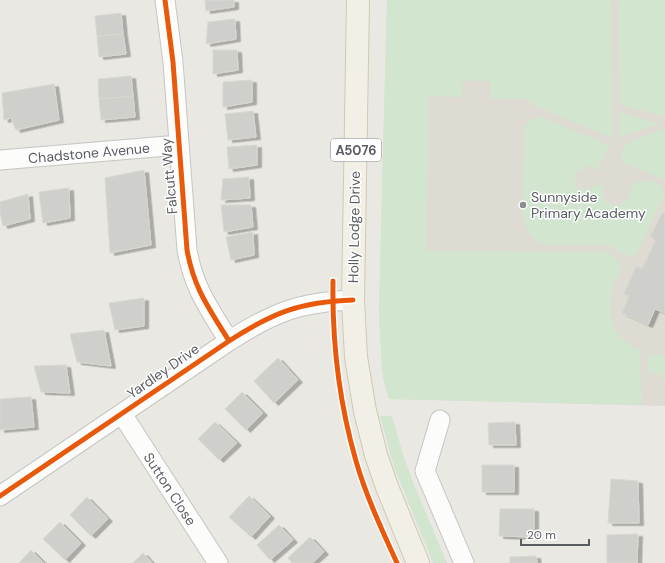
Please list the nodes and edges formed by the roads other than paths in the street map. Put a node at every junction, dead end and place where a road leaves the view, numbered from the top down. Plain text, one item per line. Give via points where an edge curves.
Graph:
1 (165, 0) edge
2 (358, 0) edge
3 (179, 145) junction
4 (0, 160) edge
5 (353, 300) junction
6 (229, 340) junction
7 (122, 414) junction
8 (440, 420) dead end
9 (0, 496) edge
10 (218, 563) edge
11 (418, 563) edge
12 (464, 563) edge

1 - 3 street, Falcutt Way via 173,62
2 - 5 main road, Holly Lodge Drive / A5076
3 - 4 street, Chadstone Avenue
3 - 6 street, Falcutt Way via 190,264 200,293
5 - 6 street, Yardley Drive via 320,302 292,308 262,320
5 - 11 main road, Holly Lodge Drive / A5076 via 359,384 370,434 386,487
6 - 7 street, Yardley Drive
7 - 9 street, Yardley Drive
7 - 10 street, Sutton Close
8 - 12 street via 425,471

